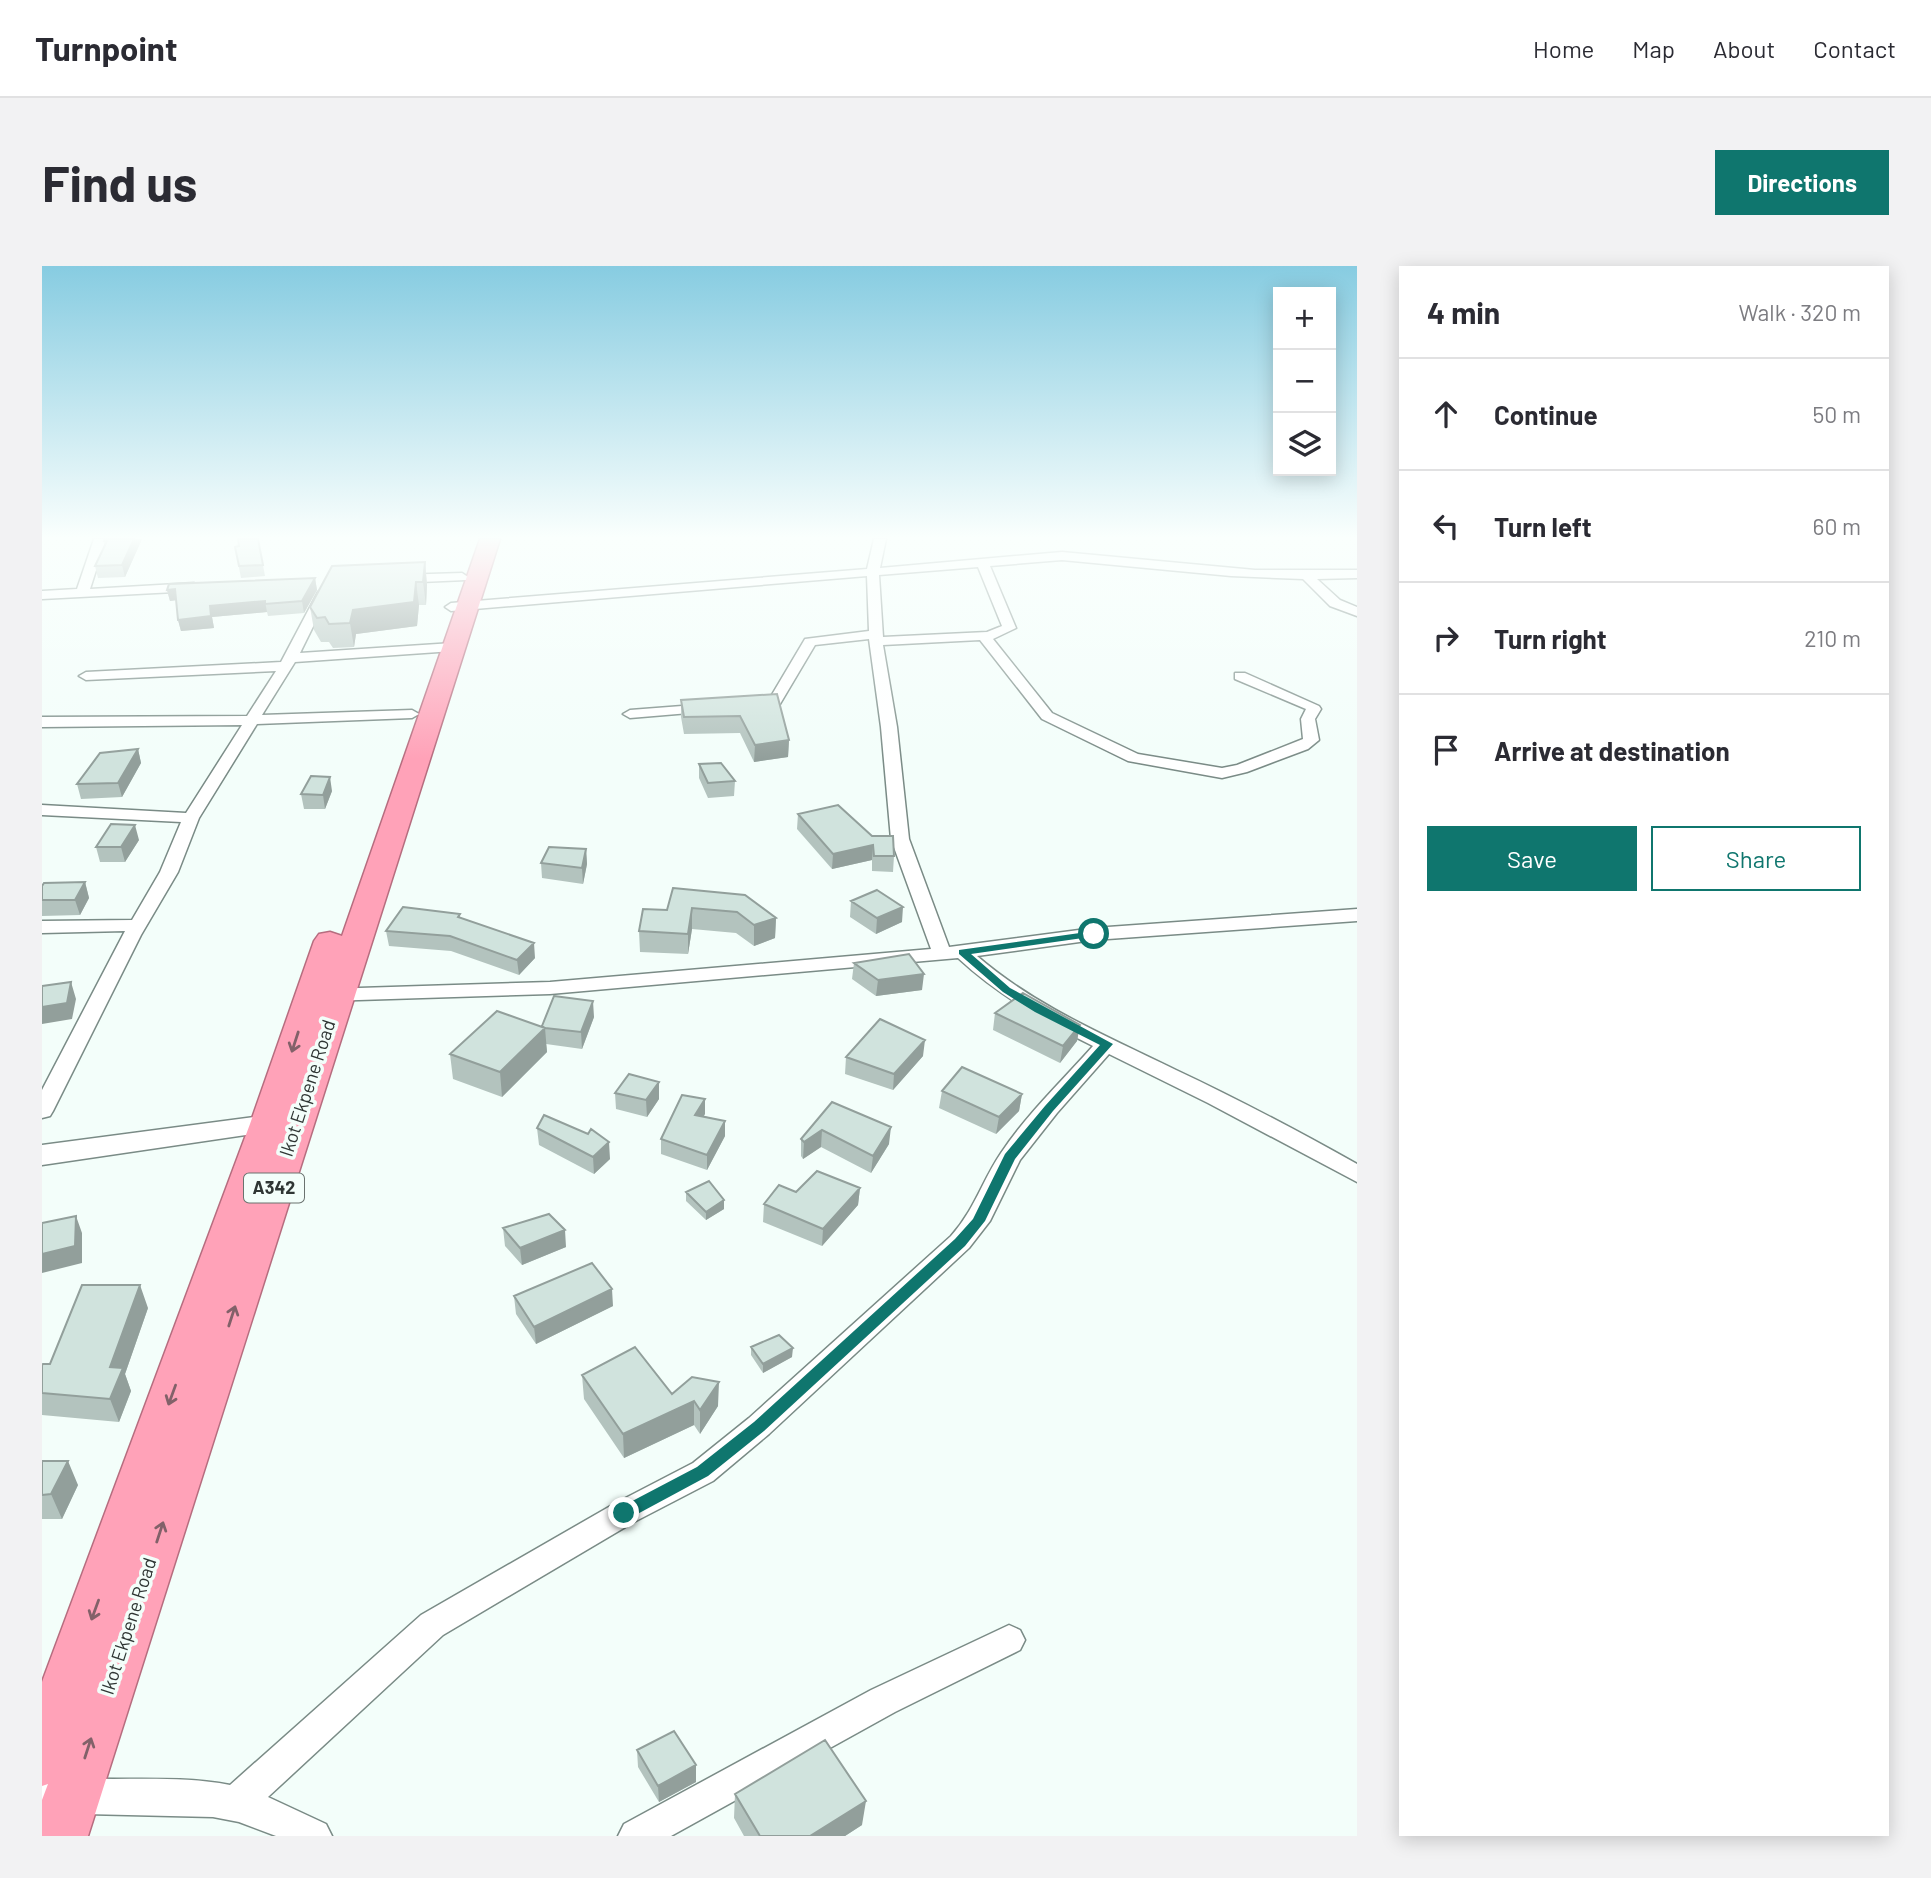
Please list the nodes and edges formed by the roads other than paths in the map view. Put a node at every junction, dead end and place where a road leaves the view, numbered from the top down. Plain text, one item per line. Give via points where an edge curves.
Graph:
1 (314, 612) edge
2 (455, 612) edge
3 (875, 612) edge
4 (1003, 612) edge
5 (984, 636) junction
6 (876, 637) junction
7 (445, 648) junction
8 (288, 662) junction
9 (86, 676) dead end
10 (1240, 676) dead end
11 (412, 714) junction
12 (630, 714) dead end
13 (250, 720) junction
14 (42, 722) edge
15 (42, 810) edge
16 (191, 818) junction
17 (1357, 915) edge
18 (138, 925) junction
19 (42, 927) edge
20 (952, 953) junction
21 (324, 995) junction
22 (1107, 1044) junction
23 (42, 1111) edge
24 (268, 1124) junction
25 (42, 1155) edge
26 (1357, 1174) edge
27 (1009, 1640) dead end
28 (42, 1758) edge
29 (57, 1795) edge
30 (234, 1805) junction
31 (59, 1836) edge
32 (314, 1836) edge
33 (636, 1836) edge

1 - 8 street
2 - 7 highway, Ikot Ekpene Road / A342
3 - 6 street
4 - 5 street via 1010,628
5 - 6 street
5 - 10 street via 1047,716 1063,726 1134,758 1208,772 1241,769 1311,740 1311,706
6 - 12 street via 810,642 775,701
6 - 20 street via 900,839
7 - 8 street
7 - 11 highway, Ikot Ekpene Road / A342
7 - 21 highway, Ikot Ekpene Road / A342
8 - 9 street
8 - 13 street
11 - 13 street
11 - 21 highway, Ikot Ekpene Road / A342
13 - 14 street
13 - 16 street
15 - 16 street
16 - 18 street via 169,872
17 - 20 street via 1094,934
18 - 19 street
18 - 23 street
20 - 21 street via 550,988
20 - 22 street via 1039,1010
21 -> 24 highway, Ikot Ekpene Road / A342
29 -> 21 highway, Ikot Ekpene Road / A342
22 - 26 street
22 - 30 street via 1010,1157 978,1221 960,1242 759,1426 703,1472 432,1625
24 - 25 street
24 -> 28 highway, Ikot Ekpene Road / A342
27 - 33 street via 883,1701
29 - 30 street via 214,1800
29 - 31 highway, Ikot Ekpene Road / A342
30 - 32 street via 266,1812

